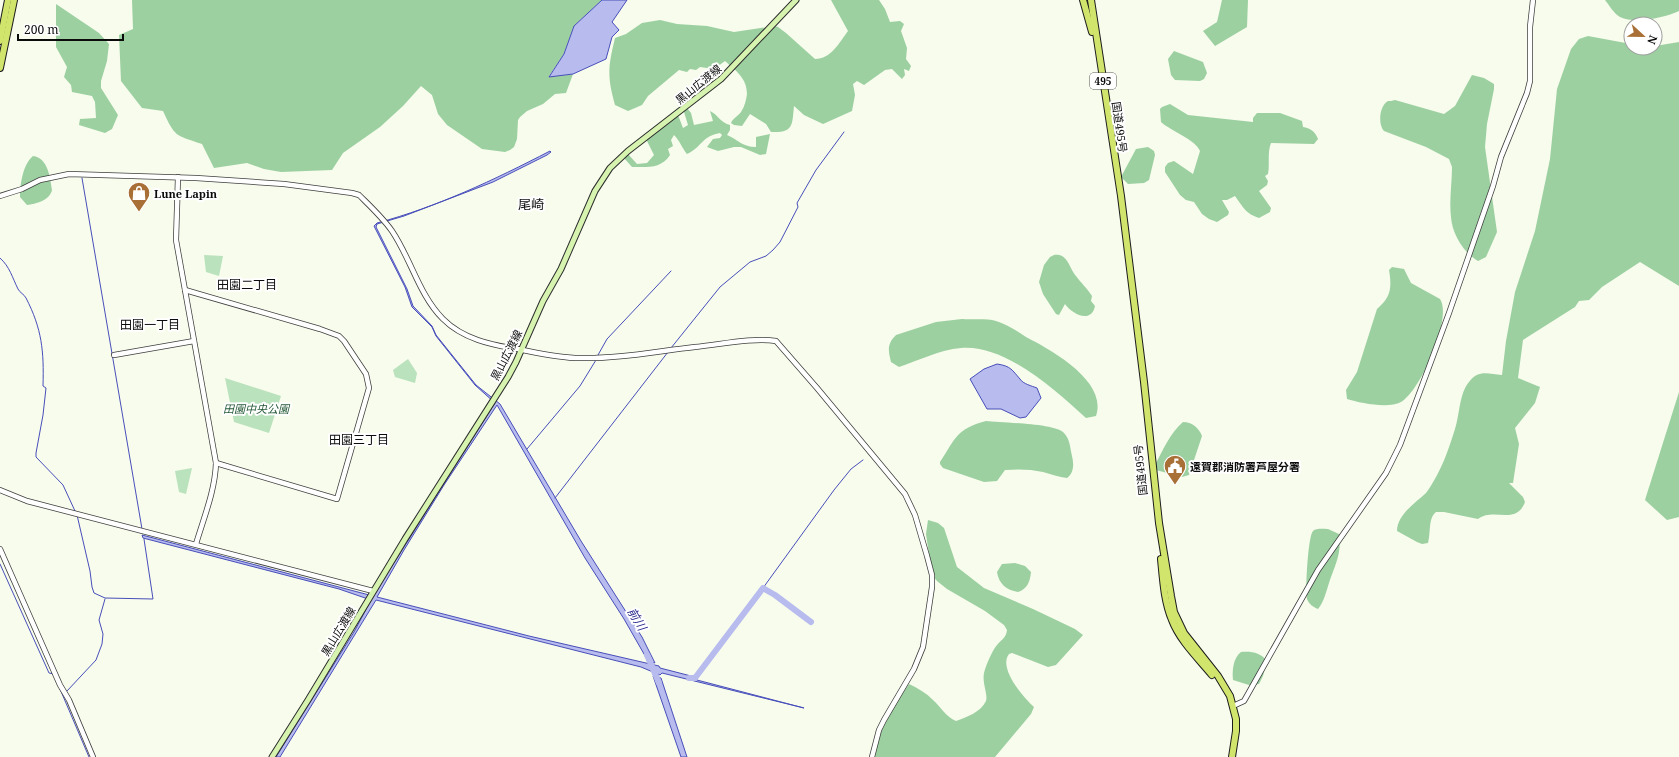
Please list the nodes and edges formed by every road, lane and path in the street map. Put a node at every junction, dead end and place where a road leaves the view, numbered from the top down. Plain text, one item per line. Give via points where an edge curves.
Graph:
1 (8, 0) edge
2 (14, 0) edge
3 (796, 0) edge
4 (1083, 0) edge
5 (1091, 0) edge
6 (1533, 0) edge
7 (0, 41) edge
8 (1099, 52) junction
9 (0, 68) edge
10 (1115, 162) junction
11 (178, 178) junction
12 (0, 196) edge
13 (185, 290) junction
14 (194, 341) junction
15 (522, 350) junction
16 (114, 354) dead end
17 (216, 463) junction
18 (0, 490) edge
19 (196, 544) junction
20 (0, 549) edge
21 (373, 591) junction
22 (1233, 706) junction
23 (92, 757) edge
24 (272, 757) edge
25 (872, 757) edge
26 (1228, 757) edge
27 (1232, 757) edge

1 - 7 highway
2 - 9 highway
3 - 15 main road, 黒山広渡線 via 721,80 628,151 610,168 595,191
4 - 8 highway
5 - 8 highway, 国道495号 / 495
6 - 22 street via 1528,93 1501,157 1449,313 1400,445 1386,473 1318,570 1244,701
8 - 10 highway, 国道495号 / 495
10 - 22 highway, 国道495号 / 495 via 1134,296 1159,523 1174,612 1184,632 1224,683
10 - 26 highway, 国道495号 / 495 via 1168,606 1179,634 1215,678 1228,699 1233,734
11 - 12 street via 69,174 40,180
11 - 13 street via 176,240
11 - 15 street via 284,184 359,195 392,231 431,305 444,320 478,341
13 - 14 street
13 - 17 street via 286,318 339,336 357,359 368,382 365,406 337,499
14 - 16 street
14 - 17 street
15 - 21 main road, 黒山広渡線 via 508,377
15 - 25 street via 582,358 771,340 779,343 905,494 932,575 920,657 879,730
17 - 19 street via 212,490
18 - 19 street via 28,501
19 - 21 street
20 - 23 street via 69,700
21 - 24 main road, 黒山広渡線
22 - 27 highway, 国道495号 / 495 via 1236,731

